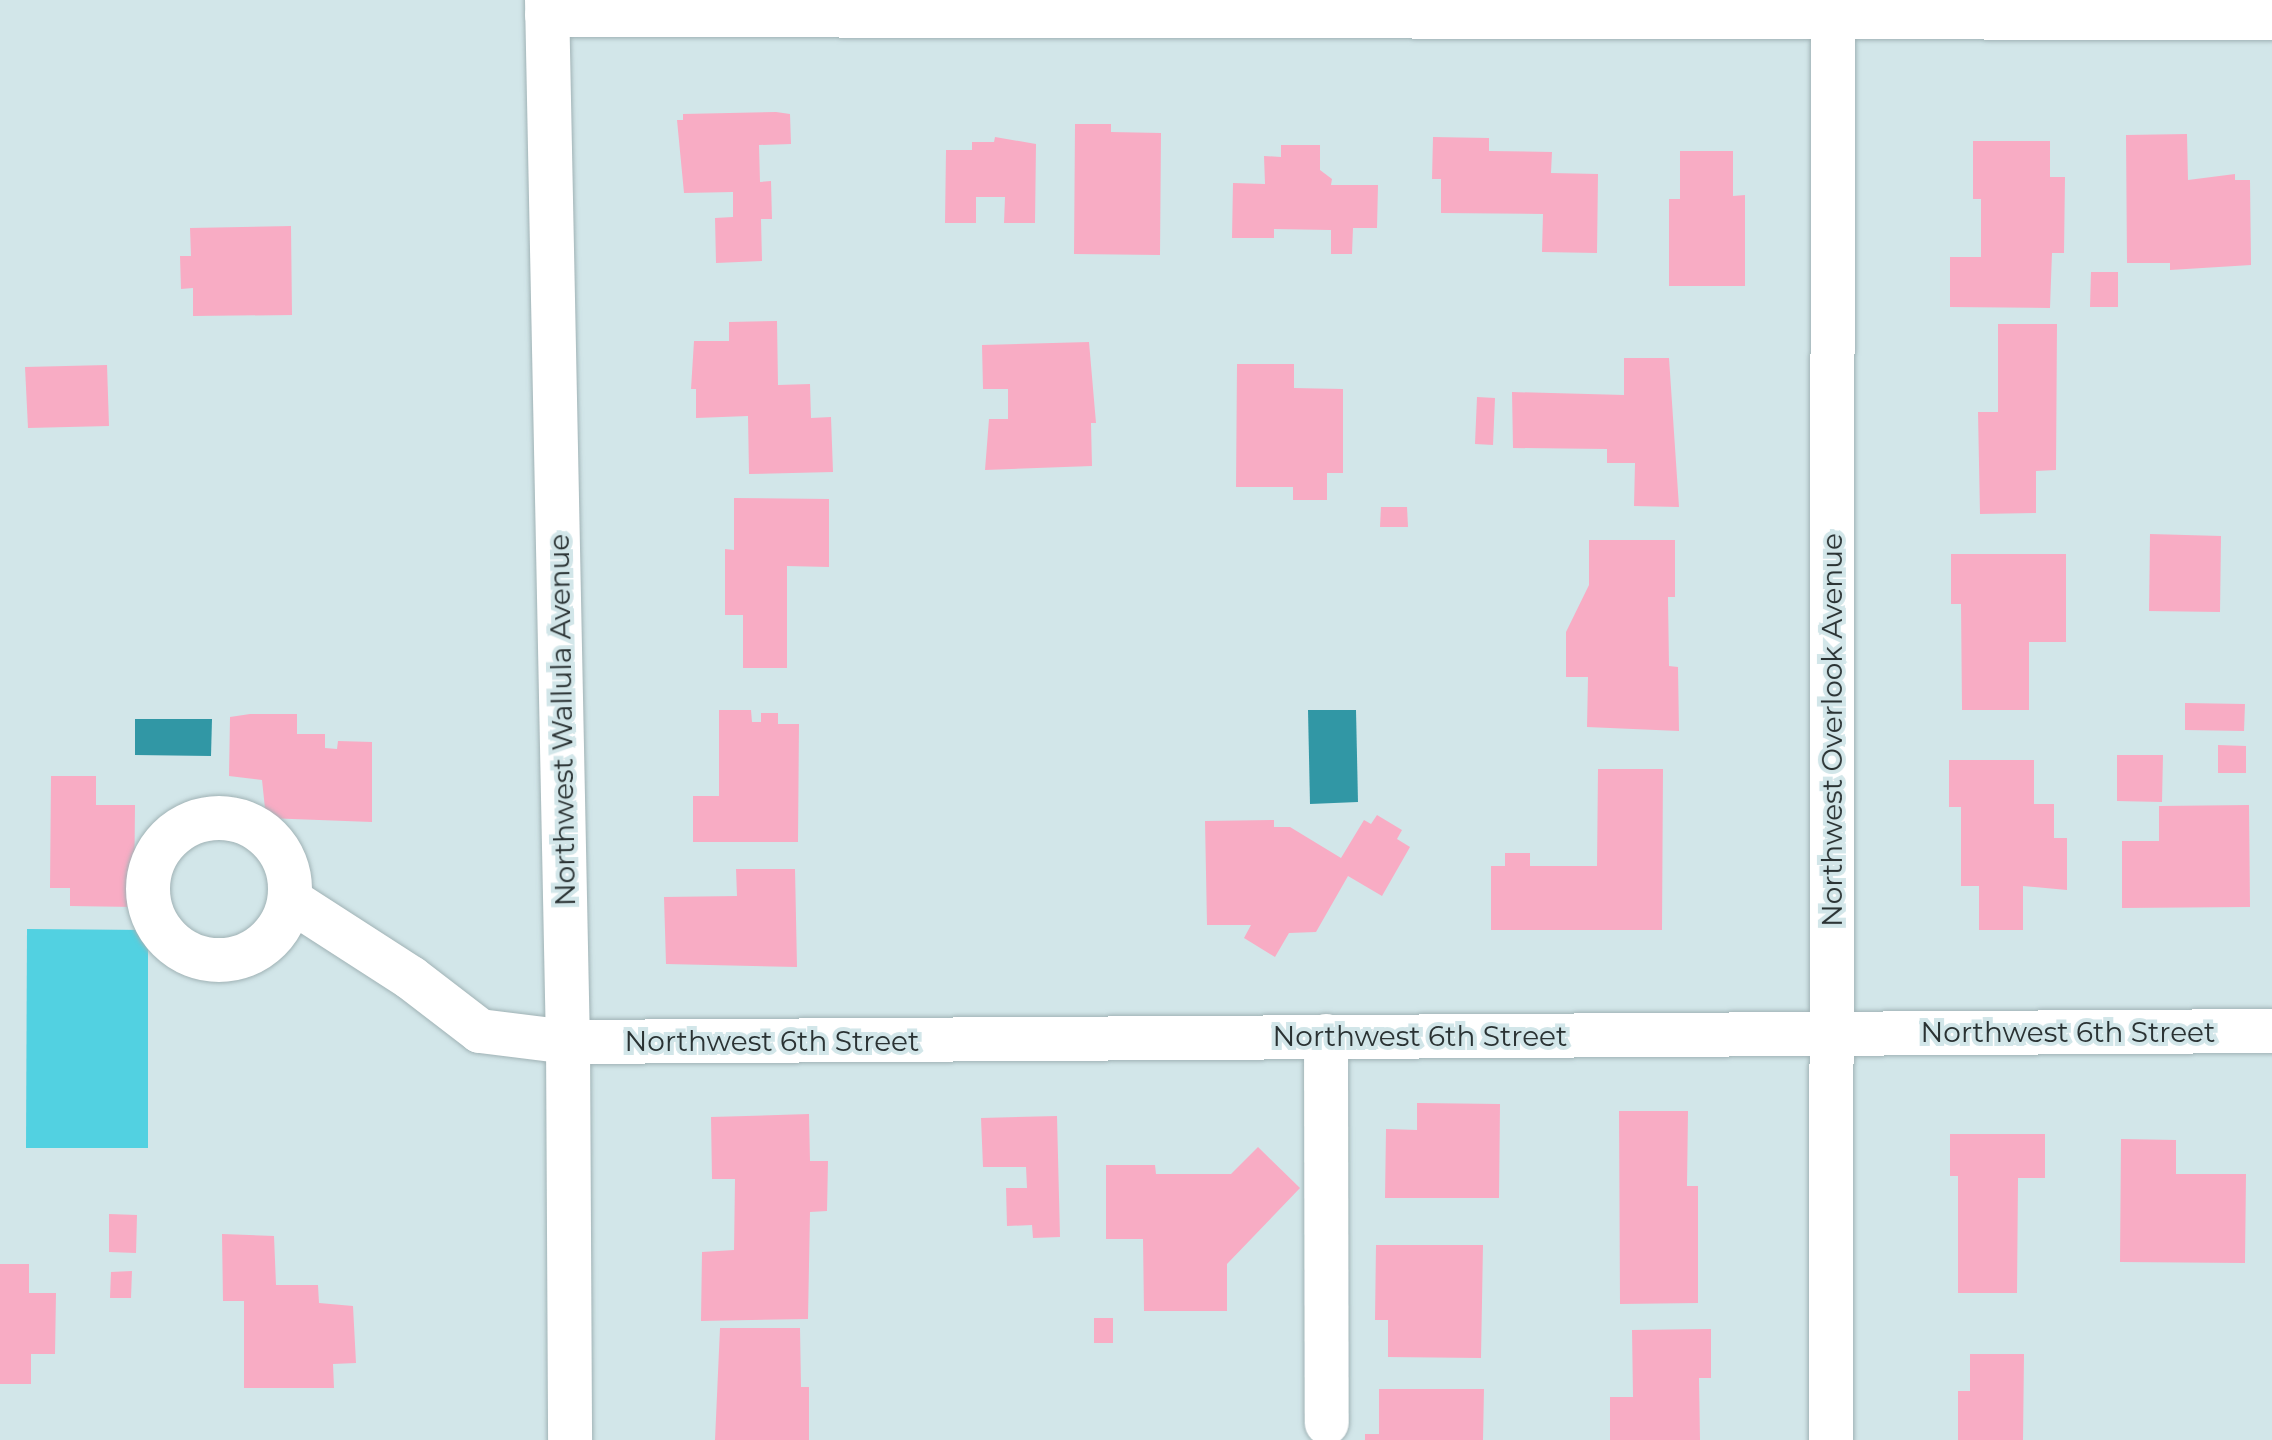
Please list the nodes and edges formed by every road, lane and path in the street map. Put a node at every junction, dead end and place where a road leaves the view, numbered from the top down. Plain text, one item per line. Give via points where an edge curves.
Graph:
1 (547, 7) edge
2 (1286, 8) edge
3 (2272, 18) edge
4 (1833, 19) junction
5 (290, 900) dead end
6 (2272, 1031) edge
7 (1832, 1032) junction
8 (1326, 1036) junction
9 (568, 1042) junction
10 (1327, 1423) dead end
11 (570, 1440) edge
12 (1831, 1440) edge

1 - 2 street
1 - 9 street, Northwest Wallula Avenue
2 - 4 street
3 - 4 street
4 - 7 street, Northwest Overlook Avenue
5 - 9 street, Northwest 6th Street via 411,978 480,1031
6 - 7 street, Northwest 6th Street
7 - 8 street, Northwest 6th Street
7 - 12 street, Northwest Overlook Avenue
8 - 9 street, Northwest 6th Street
8 - 10 street
9 - 11 street, Northwest Wallula Avenue

